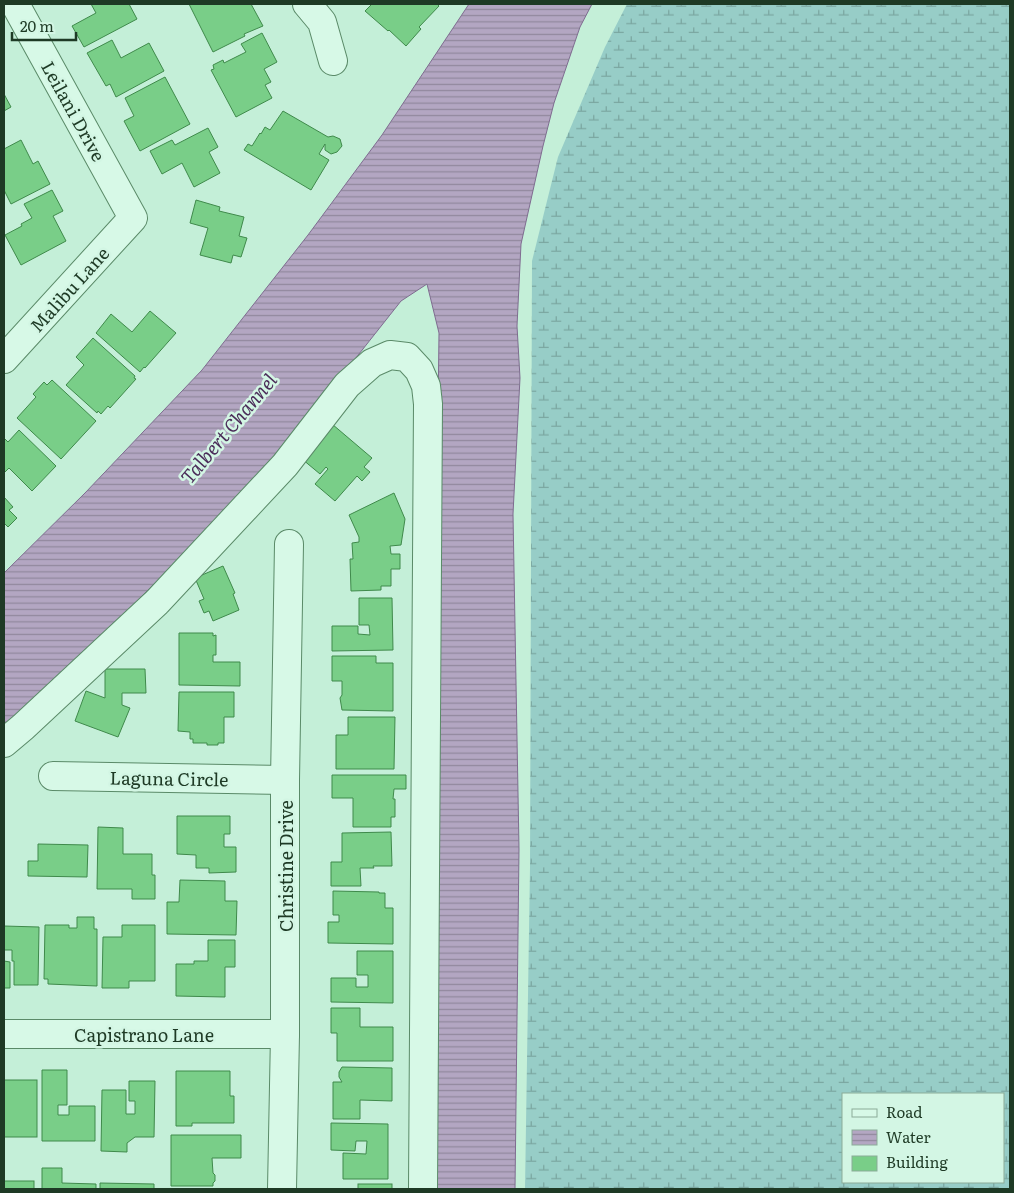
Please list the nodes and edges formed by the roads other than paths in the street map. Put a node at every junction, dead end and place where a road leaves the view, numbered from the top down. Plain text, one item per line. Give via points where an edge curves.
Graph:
1 (15, 4) edge
2 (307, 4) edge
3 (333, 61) dead end
4 (133, 218) joint
5 (4, 359) edge
6 (289, 544) dead end
7 (4, 743) edge
8 (53, 776) dead end
9 (285, 780) junction
10 (4, 1034) edge
11 (285, 1034) junction
12 (282, 1189) edge
13 (423, 1189) edge

1 - 4 street, Leilani Drive
2 - 3 street via 322,22
4 - 5 street, Malibu Lane
6 - 9 street, Christine Drive
7 - 13 street via 156,602 285,465 347,385 372,363 390,355 407,357 419,370 426,386 428,404
8 - 9 street, Laguna Circle
9 - 11 street, Christine Drive
10 - 11 street, Capistrano Lane
11 - 12 street, Christine Drive

